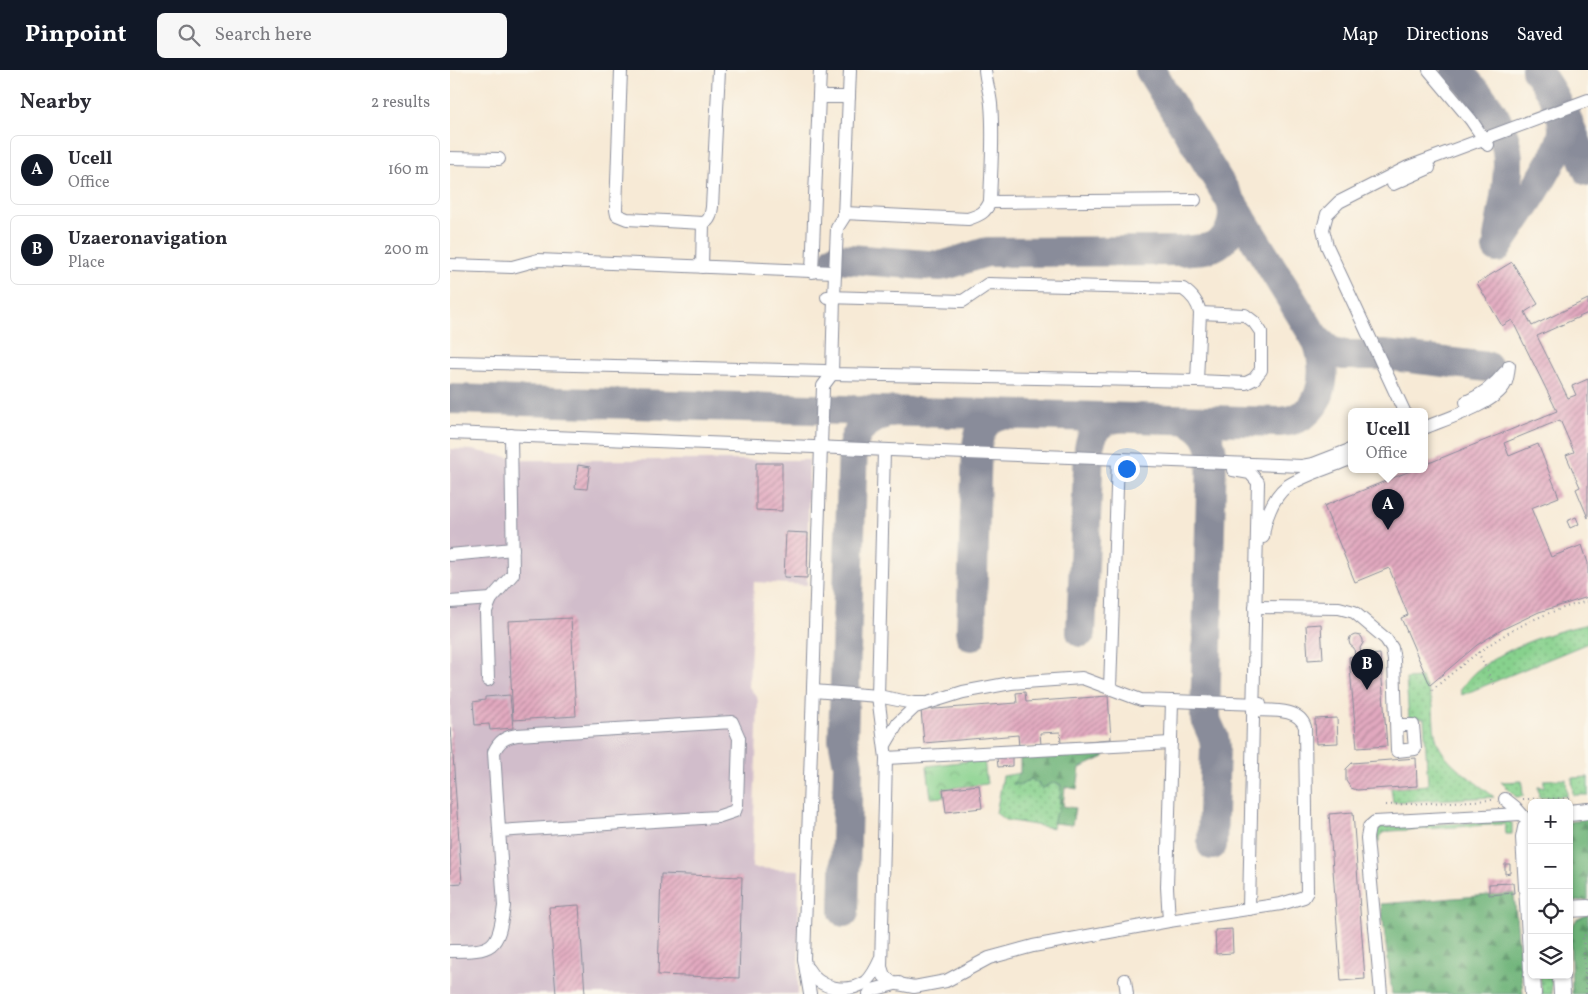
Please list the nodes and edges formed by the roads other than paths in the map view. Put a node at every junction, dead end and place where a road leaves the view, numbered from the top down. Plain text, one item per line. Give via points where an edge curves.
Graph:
1 (621, 70) edge
2 (719, 70) edge
3 (820, 70) edge
4 (850, 70) edge
5 (985, 70) edge
6 (1429, 70) edge
7 (819, 97) junction
8 (849, 97) junction
9 (1588, 100) edge
10 (1588, 108) edge
11 (1486, 142) junction
12 (450, 158) edge
13 (499, 159) dead end
14 (1195, 200) dead end
15 (990, 202) junction
16 (844, 213) junction
17 (703, 223) junction
18 (450, 265) edge
19 (702, 267) junction
20 (812, 272) junction
21 (832, 272) junction
22 (830, 297) junction
23 (1200, 313) junction
24 (450, 354) edge
25 (450, 362) edge
26 (1509, 366) dead end
27 (829, 373) junction
28 (1197, 381) junction
29 (1496, 389) junction
30 (1403, 408) edge
31 (1410, 408) edge
32 (1428, 418) edge
33 (1428, 426) edge
34 (450, 433) edge
35 (510, 434) junction
36 (817, 448) junction
37 (1348, 451) edge
38 (884, 452) junction
39 (1348, 461) edge
40 (1118, 462) junction
41 (1275, 464) junction
42 (1258, 482) junction
43 (1285, 488) junction
44 (513, 549) junction
45 (450, 555) edge
46 (491, 599) junction
47 (450, 602) edge
48 (1258, 611) junction
49 (488, 680) dead end
50 (1110, 686) junction
51 (813, 691) junction
52 (878, 696) junction
53 (1172, 701) junction
54 (928, 703) junction
55 (913, 704) junction
56 (1256, 707) junction
57 (898, 724) junction
58 (1397, 725) dead end
59 (1171, 743) junction
60 (886, 751) junction
61 (1505, 800) road end
62 (1584, 804) edge
63 (1573, 811) edge
64 (1527, 819) edge
65 (499, 831) junction
66 (1528, 889) edge
67 (1252, 906) junction
68 (1588, 908) edge
69 (1573, 909) edge
70 (1169, 919) junction
71 (450, 951) edge
72 (881, 958) junction
73 (804, 959) junction
74 (1532, 979) edge
75 (1561, 979) edge
76 (1125, 980) dead end
77 (895, 984) junction
78 (846, 991) junction
79 (869, 992) edge
80 (810, 994) edge
81 (1127, 994) edge
82 (1381, 994) edge
83 (1534, 994) edge
84 (1562, 994) edge

1 - 17 lane via 618,215 627,219
2 - 17 lane via 712,207 710,218
3 - 7 lane
4 - 8 lane
5 - 15 lane via 992,106
6 - 11 lane
7 - 8 lane
7 - 20 lane
8 - 16 lane
9 - 11 lane
10 - 11 lane
11 - 30 lane via 1408,167 1340,202 1328,214 1323,229 1327,246
11 - 31 lane via 1342,209 1334,218 1331,230 1334,244
12 - 13 lane
14 - 15 lane
15 - 16 lane via 986,211 968,219
16 - 21 lane via 838,228
17 - 19 lane
18 - 19 lane via 512,267 538,260
19 - 20 lane
20 - 21 lane
21 - 22 lane
22 - 23 lane via 963,301 988,284 1175,288 1190,294
22 - 27 lane
23 - 28 lane
23 - 28 lane via 1245,315 1254,322 1261,332 1261,370 1246,383
24 - 27 lane via 818,365
25 - 27 lane
26 - 29 lane via 1506,384
27 - 28 lane
27 - 36 lane via 816,385 814,436
29 - 32 lane
29 - 33 lane via 1487,401
34 - 35 lane
35 - 36 lane
35 - 44 lane
36 - 38 lane
36 - 51 lane
37 - 41 lane via 1310,465
38 - 40 lane
38 - 52 lane
39 - 43 lane
40 - 41 lane
40 - 42 lane via 1241,470 1252,474
40 - 50 lane
41 - 42 lane via 1262,469
41 - 43 lane via 1287,473
42 - 43 lane via 1262,490 1271,494
42 - 48 lane
43 - 48 lane via 1264,526
44 - 45 lane
44 - 46 lane via 513,574
46 - 47 lane
46 - 49 lane via 486,611
48 - 56 lane
48 - 58 lane via 1341,614 1356,620 1384,645 1394,660
50 - 53 lane via 1141,700
50 - 54 lane via 1082,678 1011,683 987,686
50 - 55 lane via 1082,673 1008,677 962,686
50 - 56 lane
51 - 52 lane
51 - 73 lane
52 - 55 lane
52 - 60 lane
53 - 56 lane
53 - 59 lane
54 - 55 lane
54 - 57 lane via 915,707
55 - 57 lane
56 - 67 lane
56 - 67 lane via 1292,719 1301,731 1300,890 1298,894
57 - 60 lane
59 - 60 lane
59 - 70 lane
60 - 72 lane
61 - 64 lane
62 - 63 main road
64 - 66 main road via 1524,834
64 - 82 lane via 1375,822 1369,827 1367,838
65 - 65 lane via 494,752 498,744 508,737 732,722 736,728 739,738 737,805 728,814
65 - 71 lane via 504,906 496,942 486,949
67 - 70 lane
68 - 69 main road
70 - 77 lane via 1031,941 987,953 939,977
72 - 77 lane via 883,974
72 - 78 lane via 864,984
73 - 78 lane via 816,981 830,989
73 - 80 lane
74 - 83 main road
75 - 84 main road
76 - 81 lane
77 - 79 lane
78 - 79 lane

